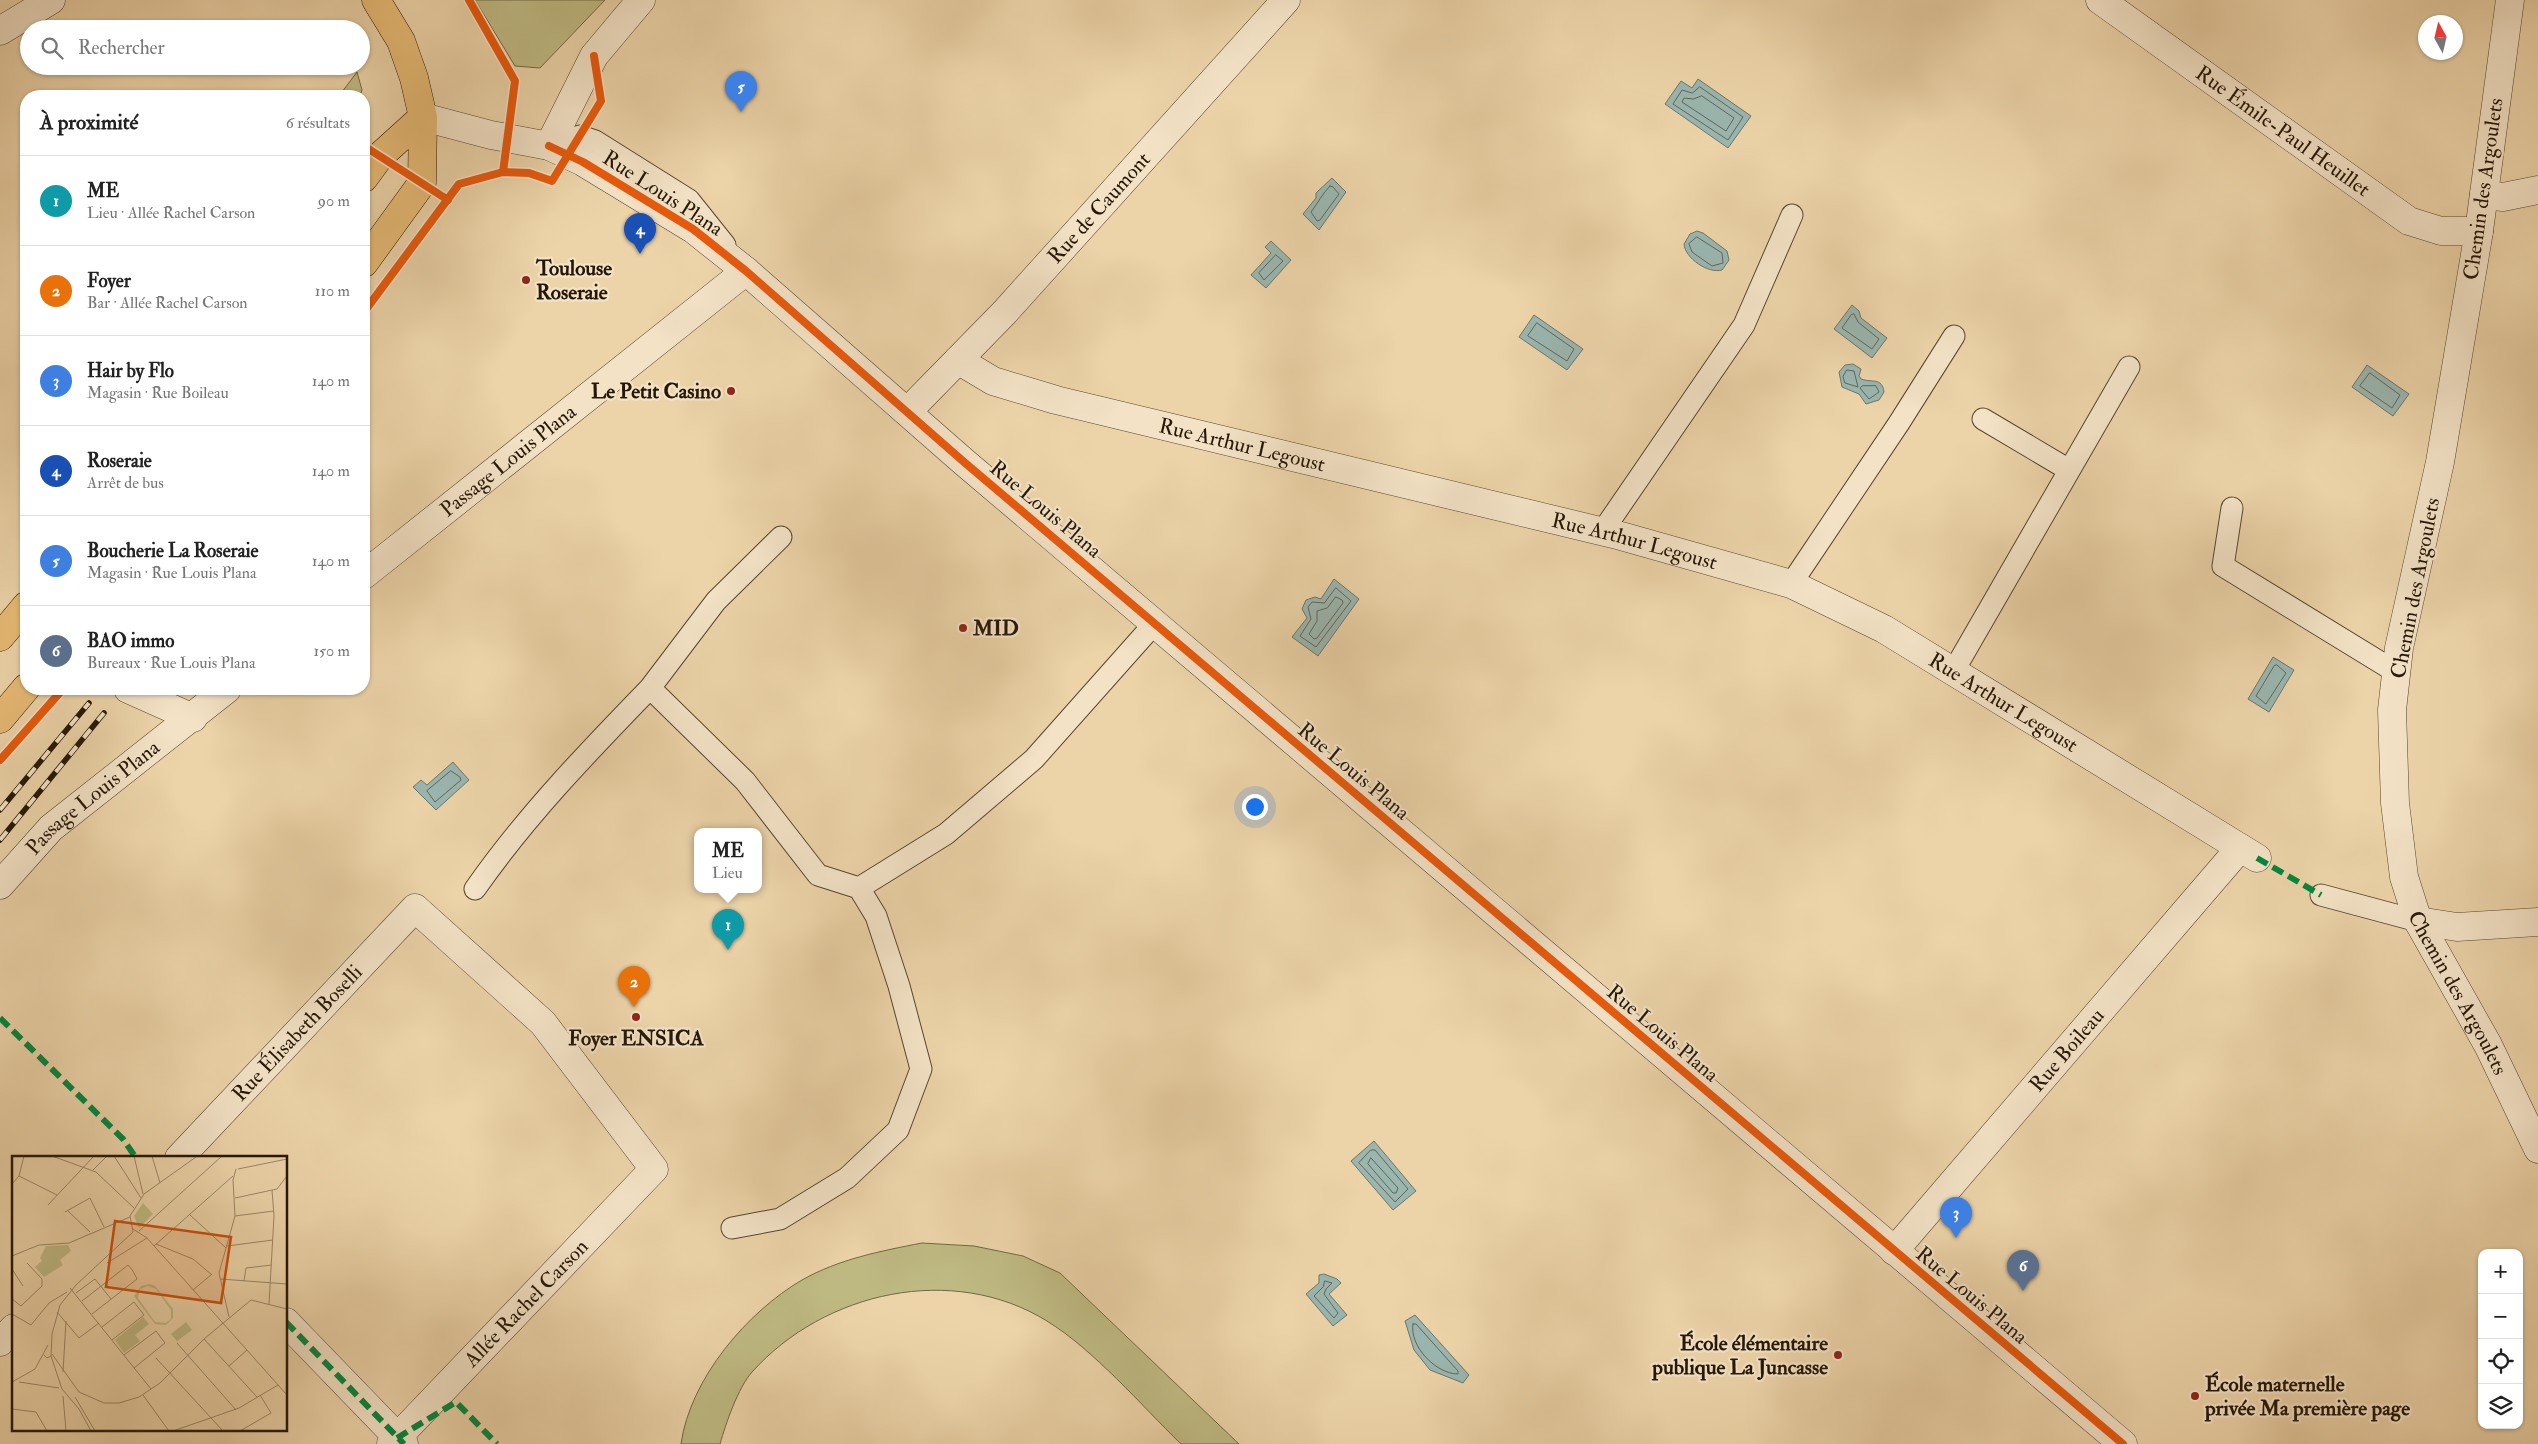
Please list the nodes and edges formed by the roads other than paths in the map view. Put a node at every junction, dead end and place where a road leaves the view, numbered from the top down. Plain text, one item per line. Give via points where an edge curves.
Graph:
1 (50, 0) edge
2 (376, 0) edge
3 (641, 0) edge
4 (1286, 0) edge
5 (2100, 0) edge
6 (2510, 0) edge
7 (0, 31) edge
8 (423, 117) junction
9 (549, 146) junction
10 (370, 170) edge
11 (2538, 190) edge
12 (2484, 194) junction
13 (1792, 215) dead end
14 (2479, 231) junction
15 (370, 255) edge
16 (746, 270) junction
17 (1954, 336) dead end
18 (958, 360) junction
19 (2129, 366) dead end
20 (908, 411) junction
21 (1983, 419) dead end
22 (2069, 470) junction
23 (2232, 508) dead end
24 (1602, 532) junction
25 (780, 537) dead end
26 (370, 570) edge
27 (1791, 584) junction
28 (20, 613) edge
29 (1154, 624) junction
30 (0, 637) edge
31 (1953, 672) junction
32 (2396, 672) junction
33 (650, 688) junction
34 (20, 695) edge
35 (141, 695) edge
36 (220, 695) edge
37 (0, 718) edge
38 (192, 718) junction
39 (2249, 853) joint
40 (0, 885) edge
41 (859, 888) junction
42 (475, 889) dead end
43 (2322, 895) dead end
44 (2418, 922) junction
45 (2538, 922) edge
46 (2538, 1149) edge
47 (181, 1156) edge
48 (654, 1170) joint
49 (732, 1228) dead end
50 (1894, 1251) junction
51 (288, 1324) edge
52 (12, 1330) edge
53 (0, 1342) edge
54 (398, 1442) edge
55 (2123, 1444) edge

1 - 7 street
2 - 8 main road via 401,41
3 - 9 street via 594,56
4 - 18 street, Rue de Caumont
5 - 14 street, Rue Émile-Paul Heuillet via 2409,220 2441,231
6 - 12 street, Chemin des Argoulets
8 - 9 street, Rue Louis Plana
8 - 10 main road via 380,156
8 - 15 main road via 422,183
9 - 16 street, Rue Louis Plana via 583,162 693,229
11 - 12 street via 2503,196
12 - 14 street, Chemin des Argoulets
13 - 24 lane via 1744,325
14 - 32 street, Chemin des Argoulets via 2440,462
16 - 20 street, Rue Louis Plana
16 - 26 street, Passage Louis Plana
17 - 27 lane via 1900,423
18 - 20 street, Rue de Caumont
18 - 24 street, Rue Arthur Legoust via 992,381 1056,400
19 - 22 lane
20 - 29 street, Rue Louis Plana
21 - 22 lane
22 - 31 lane
23 - 32 lane via 2223,566
24 - 27 street, Rue Arthur Legoust
25 - 33 lane via 716,601
27 - 31 street, Rue Arthur Legoust via 1884,629
28 - 30 main road
29 - 41 lane via 1034,758 946,834
29 - 50 street, Rue Louis Plana
31 - 39 street, Rue Arthur Legoust
32 - 44 street, Chemin des Argoulets via 2392,710 2395,803 2404,877
33 - 41 lane via 745,781 818,875
33 - 42 lane via 507,843
34 - 37 main road
35 - 38 street
36 - 38 street, Passage Louis Plana
38 - 40 street, Passage Louis Plana via 51,828
39 - 50 street, Rue Boileau
41 - 49 lane via 876,916 899,986 921,1069 918,1078 898,1130 847,1178 780,1219
43 - 44 lane
44 - 45 street via 2457,927
44 - 46 street, Chemin des Argoulets via 2488,1045
47 - 48 street, Rue Élisabeth Boselli via 415,908 543,1023
48 - 54 street, Allée Rachel Carson
50 - 55 street, Rue Louis Plana
51 - 54 street
52 - 53 street

